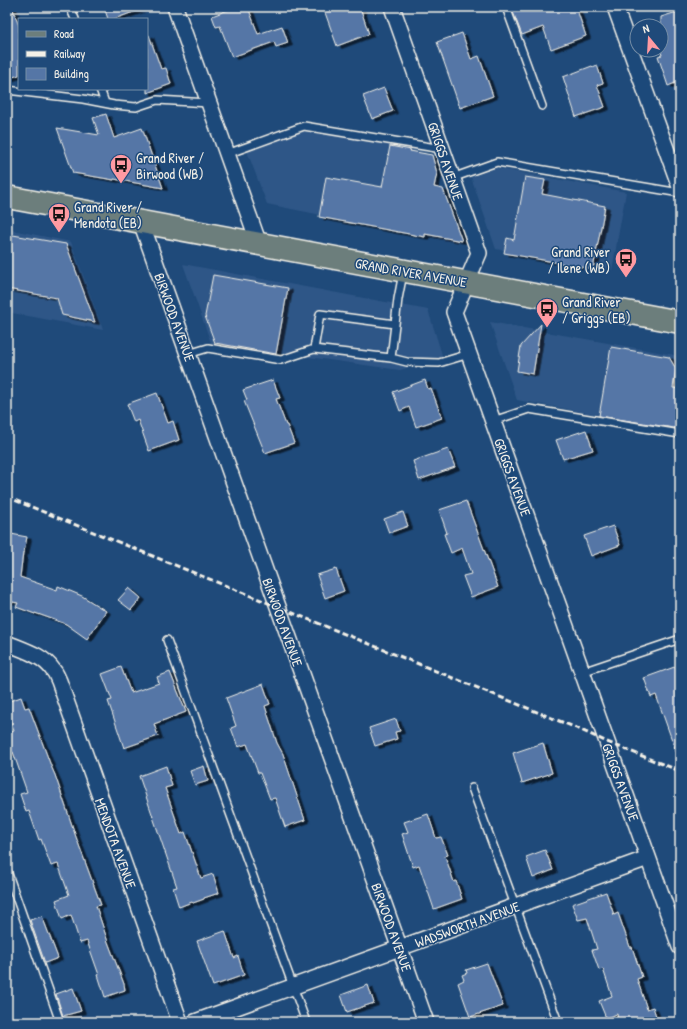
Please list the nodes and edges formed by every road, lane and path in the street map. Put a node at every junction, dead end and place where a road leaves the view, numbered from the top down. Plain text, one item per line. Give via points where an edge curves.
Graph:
1 (70, 7) edge
2 (175, 7) edge
3 (392, 7) edge
4 (506, 7) edge
5 (615, 7) edge
6 (75, 18) edge
7 (7, 90) edge
8 (100, 90) edge
9 (105, 103) junction
10 (209, 103) junction
11 (542, 106) dead end
12 (442, 149) junction
13 (228, 154) junction
14 (452, 178) junction
15 (680, 188) edge
16 (680, 194) edge
17 (7, 198) edge
18 (141, 222) junction
19 (259, 244) junction
20 (404, 270) junction
21 (466, 282) junction
22 (680, 322) edge
23 (395, 324) junction
24 (314, 349) junction
25 (188, 354) junction
26 (469, 354) junction
27 (391, 358) junction
28 (493, 421) junction
29 (680, 434) edge
30 (680, 639) edge
31 (167, 640) dead end
32 (7, 643) edge
33 (582, 672) junction
34 (472, 788) dead end
35 (648, 858) junction
36 (7, 871) edge
37 (516, 906) junction
38 (680, 947) edge
39 (400, 948) junction
40 (293, 986) junction
41 (60, 1022) edge
42 (180, 1022) edge
43 (195, 1022) edge
44 (306, 1022) edge
45 (426, 1022) edge
46 (558, 1022) edge

1 - 6 lane
2 - 10 street
3 - 12 street, GRIGGS AVENUE
4 - 11 lane
5 - 15 street
7 - 9 lane
8 - 9 lane
9 - 10 lane via 136,107 157,100
10 - 13 street
12 - 13 lane via 304,126
12 - 14 street, GRIGGS AVENUE
13 - 19 street
14 - 16 lane via 497,162
14 - 21 street, GRIGGS AVENUE via 479,253
17 - 18 main road, GRAND RIVER AVENUE
18 - 19 main road, GRAND RIVER AVENUE
18 - 25 street, BIRWOOD AVENUE
19 - 20 main road, GRAND RIVER AVENUE
20 - 21 main road, GRAND RIVER AVENUE
20 - 23 lane
21 - 22 main road, GRAND RIVER AVENUE
21 - 26 street, GRIGGS AVENUE via 454,312
23 - 24 lane via 320,314
23 - 27 lane
24 - 25 lane via 281,360 208,348
24 - 27 lane
25 - 39 street, BIRWOOD AVENUE
26 - 27 lane via 439,363 407,362
26 - 28 street, GRIGGS AVENUE
28 - 29 lane via 529,409
28 - 33 street, GRIGGS AVENUE
30 - 33 lane
31 - 40 lane
32 - 42 street, MENDOTA AVENUE via 36,655 54,670
33 - 35 street, GRIGGS AVENUE
34 - 37 lane
35 - 37 street, WADSWORTH AVENUE
35 - 38 street, GRIGGS AVENUE
36 - 41 lane
37 - 39 street, WADSWORTH AVENUE
37 - 46 lane
39 - 40 street, WADSWORTH AVENUE
39 - 45 street, BIRWOOD AVENUE
40 - 43 street, WADSWORTH AVENUE
40 - 44 lane

